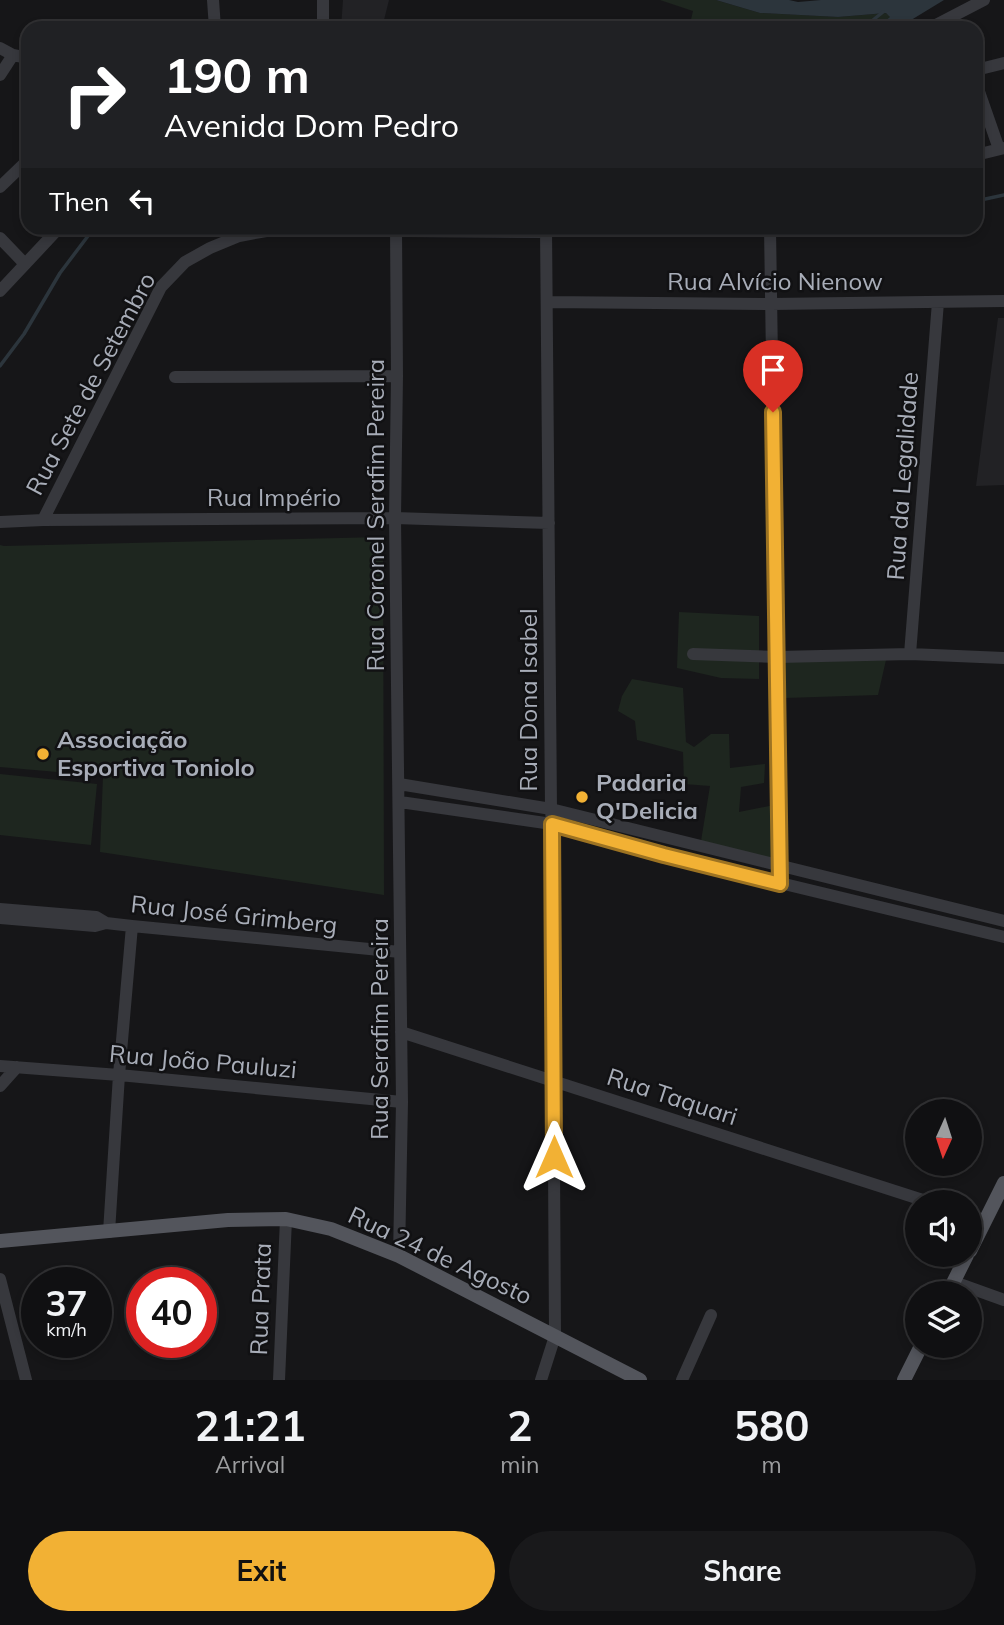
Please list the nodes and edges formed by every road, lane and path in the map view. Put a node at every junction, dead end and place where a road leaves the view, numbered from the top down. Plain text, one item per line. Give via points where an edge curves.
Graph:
1 (214, 0) edge
2 (323, 0) edge
3 (984, 0) edge
4 (215, 21) edge
5 (323, 21) edge
6 (944, 21) edge
7 (0, 48) edge
8 (13, 55) junction
9 (21, 57) edge
10 (1004, 63) edge
11 (983, 68) edge
12 (0, 75) edge
13 (983, 100) edge
14 (1001, 148) edge
15 (983, 153) edge
16 (21, 167) edge
17 (0, 187) edge
18 (53, 235) edge
19 (244, 235) edge
20 (396, 235) edge
21 (546, 235) edge
22 (770, 235) edge
23 (0, 238) edge
24 (26, 264) junction
25 (0, 291) edge
26 (1004, 301) edge
27 (547, 302) junction
28 (938, 302) junction
29 (771, 304) junction
30 (397, 376) junction
31 (175, 377) dead end
32 (395, 518) junction
33 (43, 520) junction
34 (0, 522) edge
35 (549, 523) junction
36 (693, 654) dead end
37 (910, 654) junction
38 (778, 657) junction
39 (1004, 658) edge
40 (399, 784) junction
41 (400, 802) junction
42 (551, 808) junction
43 (552, 824) junction
44 (610, 824) junction
45 (606, 839) junction
46 (667, 839) junction
47 (726, 853) junction
48 (664, 855) junction
49 (780, 866) junction
50 (722, 869) junction
51 (825, 877) junction
52 (780, 884) junction
53 (883, 892) junction
54 (822, 893) junction
55 (940, 906) junction
56 (880, 908) junction
57 (0, 909) edge
58 (0, 918) edge
59 (935, 920) junction
60 (1001, 921) edge
61 (106, 923) junction
62 (132, 926) junction
63 (999, 936) edge
64 (400, 952) junction
65 (401, 1032) junction
66 (0, 1066) edge
67 (17, 1068) junction
68 (119, 1075) junction
69 (554, 1080) junction
70 (0, 1086) edge
71 (402, 1102) junction
72 (1004, 1183) edge
73 (905, 1194) edge
74 (286, 1219) junction
75 (982, 1220) edge
76 (985, 1221) junction
77 (982, 1227) edge
78 (108, 1232) junction
79 (0, 1241) edge
80 (399, 1256) junction
81 (0, 1279) edge
82 (982, 1295) edge
83 (1004, 1300) edge
84 (711, 1315) dead end
85 (555, 1336) junction
86 (916, 1358) edge
87 (26, 1380) edge
88 (279, 1380) edge
89 (541, 1380) edge
90 (640, 1380) edge
91 (682, 1380) edge
92 (904, 1380) edge

1 - 4 street
2 - 5 street
3 - 6 street
7 - 8 street
8 - 9 street
8 - 12 street
10 - 11 street
13 - 14 street
14 - 15 street
16 - 17 street
18 - 24 street
19 - 33 street, Rua Sete de Setembro via 185,262 161,287
20 - 30 street, Rua Coronel Serafim Pereira
21 - 27 street, Rua Dona Isabel
22 - 29 street
23 - 24 street
24 - 25 street
26 - 28 street, Rua Alvício Nienow
27 - 29 street, Rua Alvício Nienow
27 - 35 street, Rua Dona Isabel
28 - 29 street, Rua Alvício Nienow
28 - 37 street, Rua da Legalidade
29 - 38 street
30 - 31 street
30 - 32 street, Rua Coronel Serafim Pereira
32 - 33 street, Rua Império
32 - 35 street, Rua Império
32 - 40 street, Rua Coronel Serafim Pereira
33 - 34 street, Rua Império
35 - 42 street, Rua Dona Isabel
36 - 38 street
37 - 38 street
37 - 39 street
38 - 49 street
40 - 41 street, Rua Coronel Serafim Pereira
40 - 42 street
41 - 43 street
41 - 64 street, Rua Serafim Pereira
42 - 43 street, Rua Dona Isabel
42 - 44 street
43 - 45 street
43 - 69 street, Rua Dona Isabel
44 - 45 street
44 - 46 street
45 - 48 street
46 - 47 street
46 - 48 street
47 - 49 street
47 - 50 street
48 - 50 street
49 - 51 street
49 - 52 street
50 - 52 street
51 - 53 street
51 - 54 street
52 - 54 street
53 - 55 street
53 - 56 street
54 - 56 street
55 - 59 street
55 - 60 street
56 - 59 street
57 - 61 street, Rua José Grimberg via 96,917
58 - 61 street, Rua José Grimberg via 95,926
59 - 63 street
60 - 63 street
61 - 62 street, Rua José Grimberg
62 - 64 street, Rua José Grimberg
62 - 68 street
64 - 65 street, Rua Serafim Pereira
65 - 69 street, Rua Taquari
65 - 71 street, Rua Serafim Pereira
66 - 67 street, Rua João Pauluzi
67 - 68 street, Rua João Pauluzi
67 - 70 street
68 - 71 street, Rua João Pauluzi
68 - 78 street
69 - 73 street, Rua Taquari
69 - 85 street, Rua Dona Isabel
71 - 80 street, Rua Serafim Pereira
72 - 76 main road
74 - 78 main road, Rua 24 de Agosto
74 - 80 main road, Rua 24 de Agosto via 331,1229
74 - 88 street, Rua Prata
75 - 76 street
76 - 77 main road
78 - 79 main road, Rua 24 de Agosto
80 - 85 main road, Rua 24 de Agosto
81 - 87 street
82 - 83 street
84 - 91 street
85 - 89 street, Rua Dona Isabel
85 - 90 main road, Rua 24 de Agosto
86 - 92 main road

